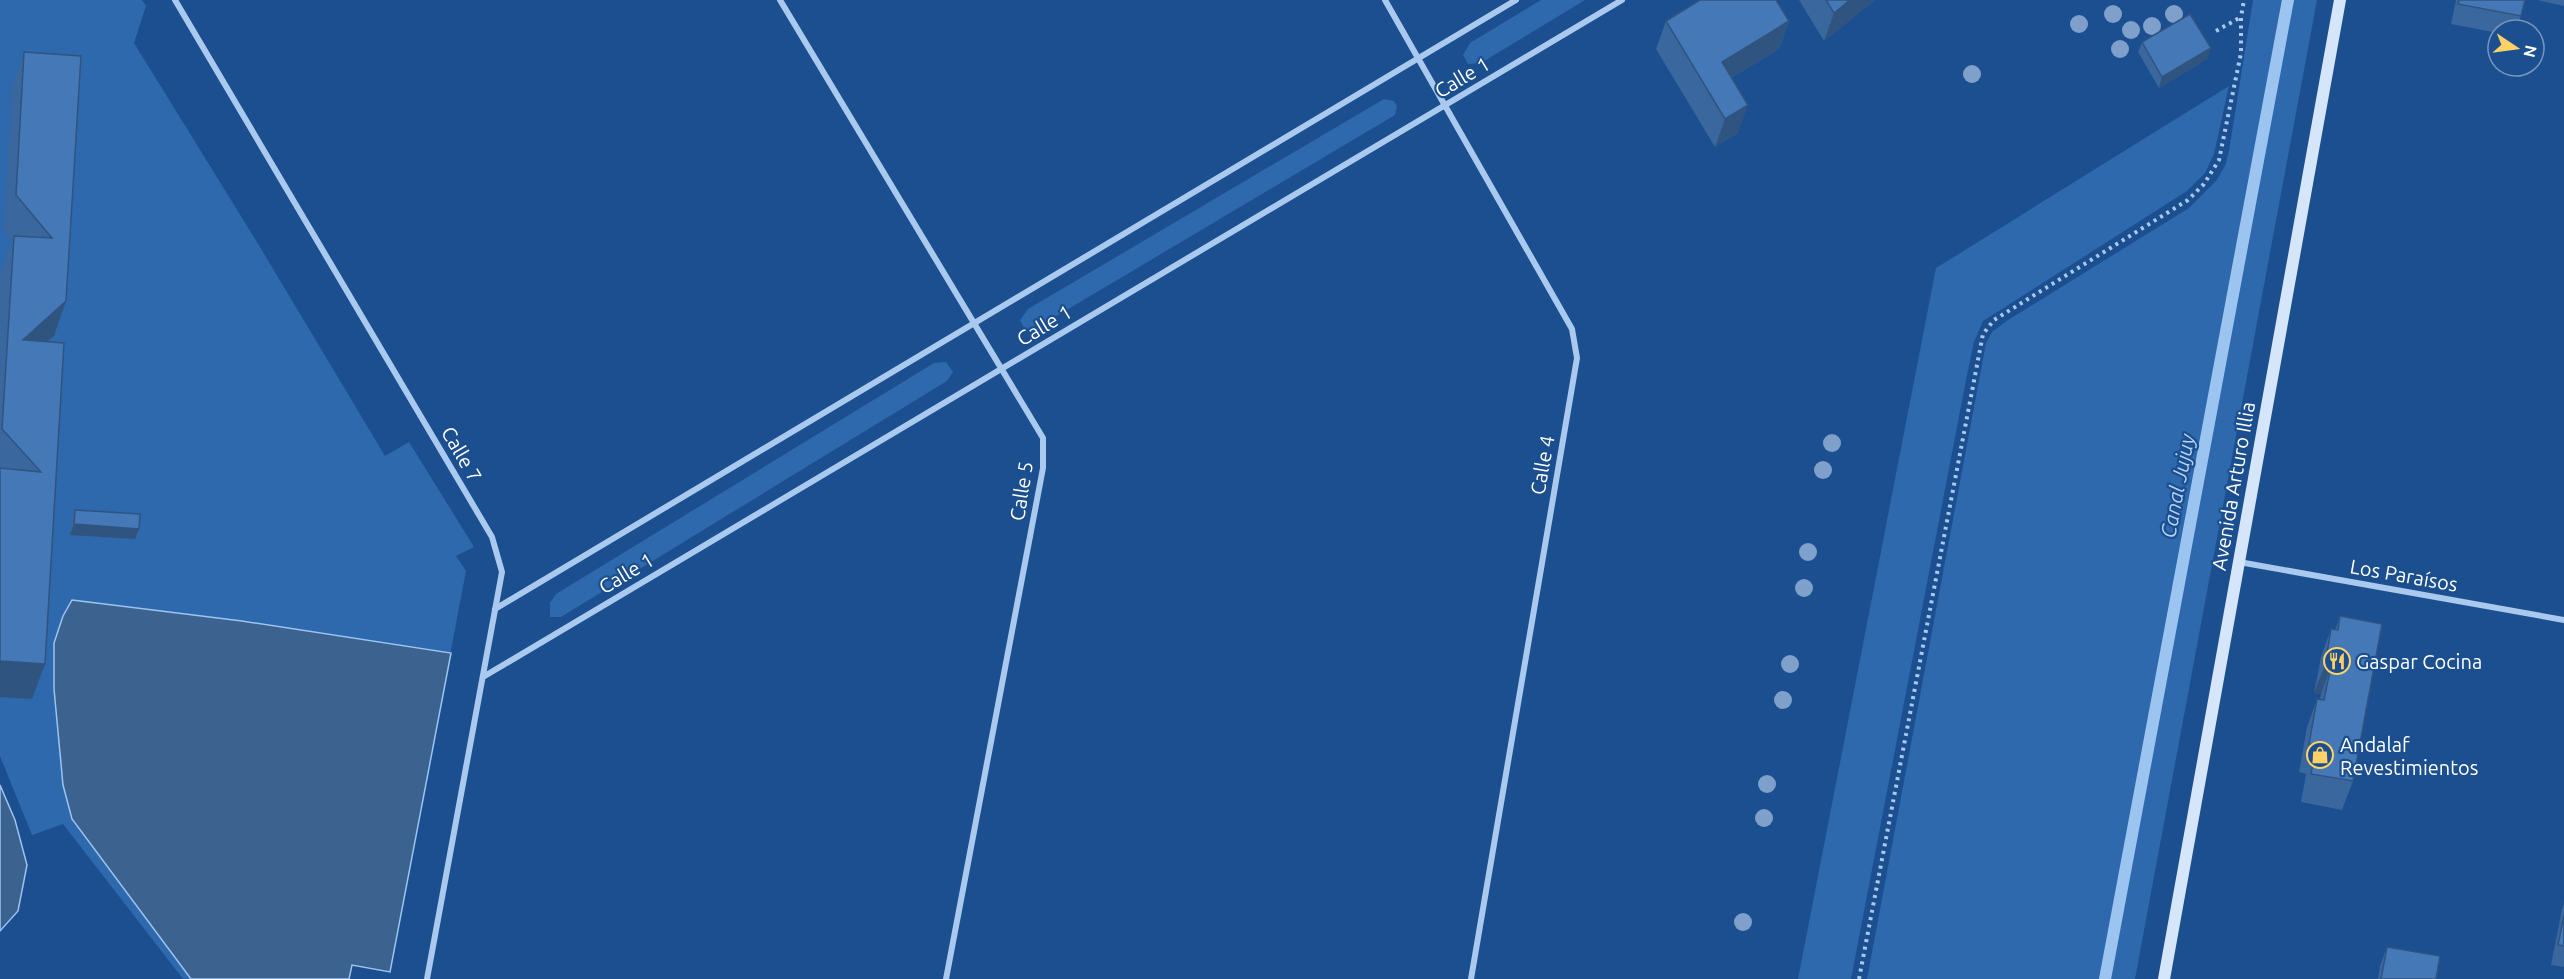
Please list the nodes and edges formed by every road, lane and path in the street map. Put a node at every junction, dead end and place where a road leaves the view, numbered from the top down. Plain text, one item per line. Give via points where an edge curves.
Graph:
1 (175, 0) edge
2 (780, 0) edge
3 (1385, 0) edge
4 (1516, 0) edge
5 (1622, 0) edge
6 (2244, 0) edge
7 (2340, 0) edge
8 (2241, 16) junction
9 (2216, 31) dead end
10 (1420, 57) junction
11 (1447, 105) junction
12 (976, 324) junction
13 (1002, 369) junction
14 (2239, 562) junction
15 (495, 609) junction
16 (2564, 620) edge
17 (483, 677) junction
18 (427, 979) edge
19 (946, 979) edge
20 (1471, 979) edge
21 (1859, 979) edge
22 (2164, 979) edge

1 - 15 street, Calle 7 via 492,537 502,572
2 - 12 street, Calle 5
3 - 10 street, Calle 4
4 - 10 street, Calle 1
5 - 11 street, Calle 1
6 - 8 path
7 - 14 main road, Avenida Arturo Illia
8 - 9 path
8 - 21 path via 2241,53 2219,160 2205,184 2188,200 1994,320 1983,334
10 - 11 street, Calle 4
10 - 12 street, Calle 1
11 - 13 street, Calle 1
11 - 20 street, Calle 4 via 1572,329 1577,358
12 - 13 street, Calle 5
12 - 15 street, Calle 1
13 - 17 street, Calle 1
13 - 19 street, Calle 5 via 1043,438 1043,468
14 - 16 street, Los Paraísos
14 - 22 main road, Avenida Arturo Illia
15 - 17 street, Calle 7
17 - 18 street, Calle 7

